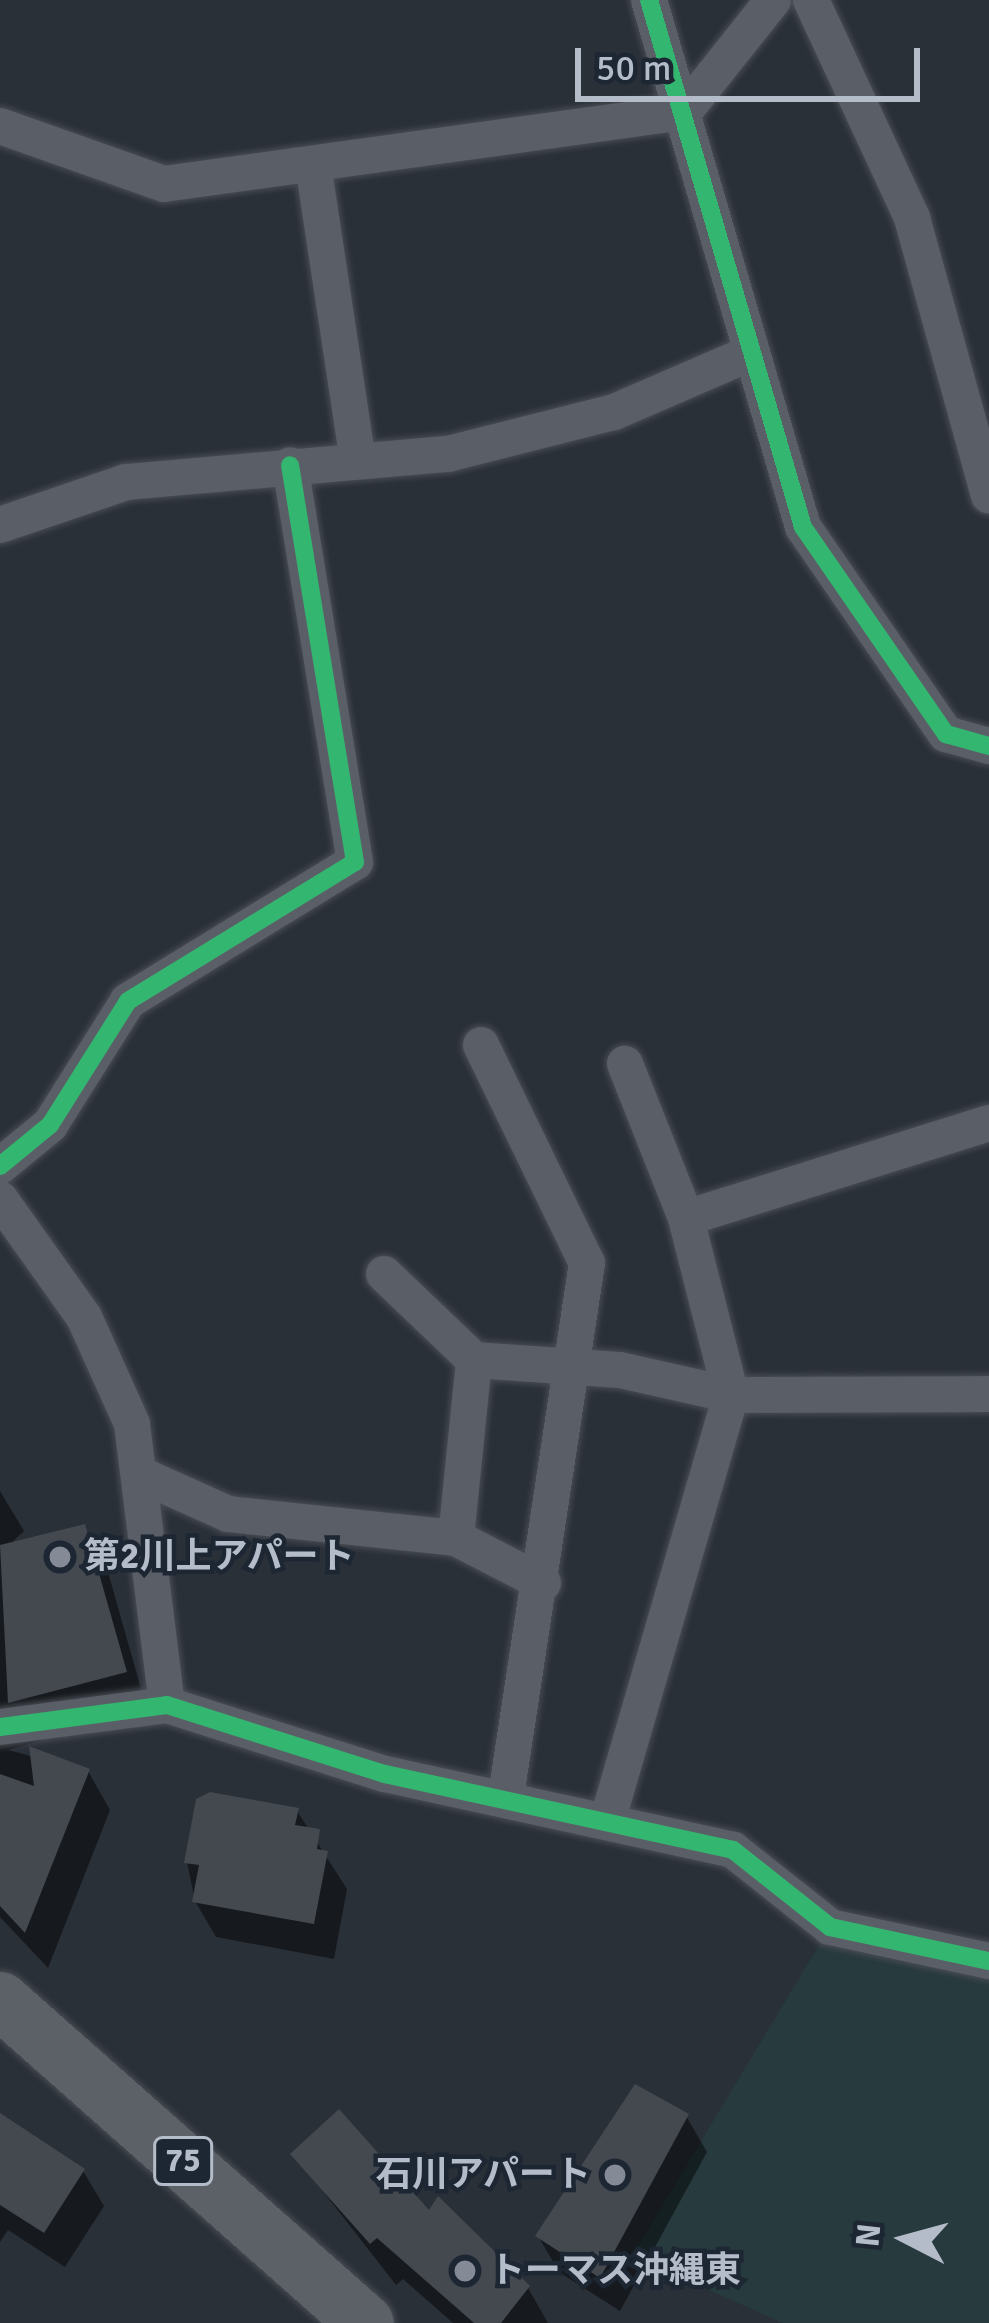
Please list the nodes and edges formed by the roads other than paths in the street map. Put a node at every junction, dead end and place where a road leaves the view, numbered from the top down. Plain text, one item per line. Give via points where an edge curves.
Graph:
1 (649, 0) edge
2 (773, 0) edge
3 (811, 0) edge
4 (684, 112) junction
5 (0, 125) edge
6 (313, 164) junction
7 (746, 355) junction
8 (358, 461) junction
9 (290, 465) junction
10 (989, 496) edge
11 (0, 525) edge
12 (989, 746) edge
13 (481, 1046) dead end
14 (625, 1064) dead end
15 (989, 1123) edge
16 (0, 1166) edge
17 (0, 1198) edge
18 (686, 1218) junction
19 (384, 1274) dead end
20 (474, 1360) junction
21 (567, 1367) junction
22 (989, 1394) edge
23 (731, 1395) junction
24 (139, 1474) junction
25 (457, 1538) junction
26 (543, 1583) junction
27 (167, 1705) junction
28 (0, 1727) edge
29 (506, 1796) junction
30 (609, 1814) junction
31 (989, 1960) edge
32 (0, 2000) edge
33 (365, 2323) edge

1 - 4 street
2 - 4 street
3 - 10 street via 912,218
4 - 6 street
4 - 7 street
5 - 6 street via 164,184
6 - 8 street
7 - 8 street via 614,412 448,454
7 - 12 street via 803,527 946,734
8 - 9 street
9 - 11 street via 126,482
9 - 16 street via 355,862 128,1001 50,1125
13 - 21 street via 587,1263
14 - 18 street
15 - 18 street
17 - 24 street via 84,1317 132,1424
18 - 23 street
19 - 20 street
20 - 21 street
20 - 25 street
21 - 23 street
21 - 26 street
22 - 23 street
23 - 30 street
24 - 25 street via 228,1514
24 - 27 street
25 - 26 street
26 - 29 street
27 - 28 street
27 - 29 street via 386,1774
29 - 30 street
30 - 31 street via 733,1850 830,1927
32 - 33 main road, 75

